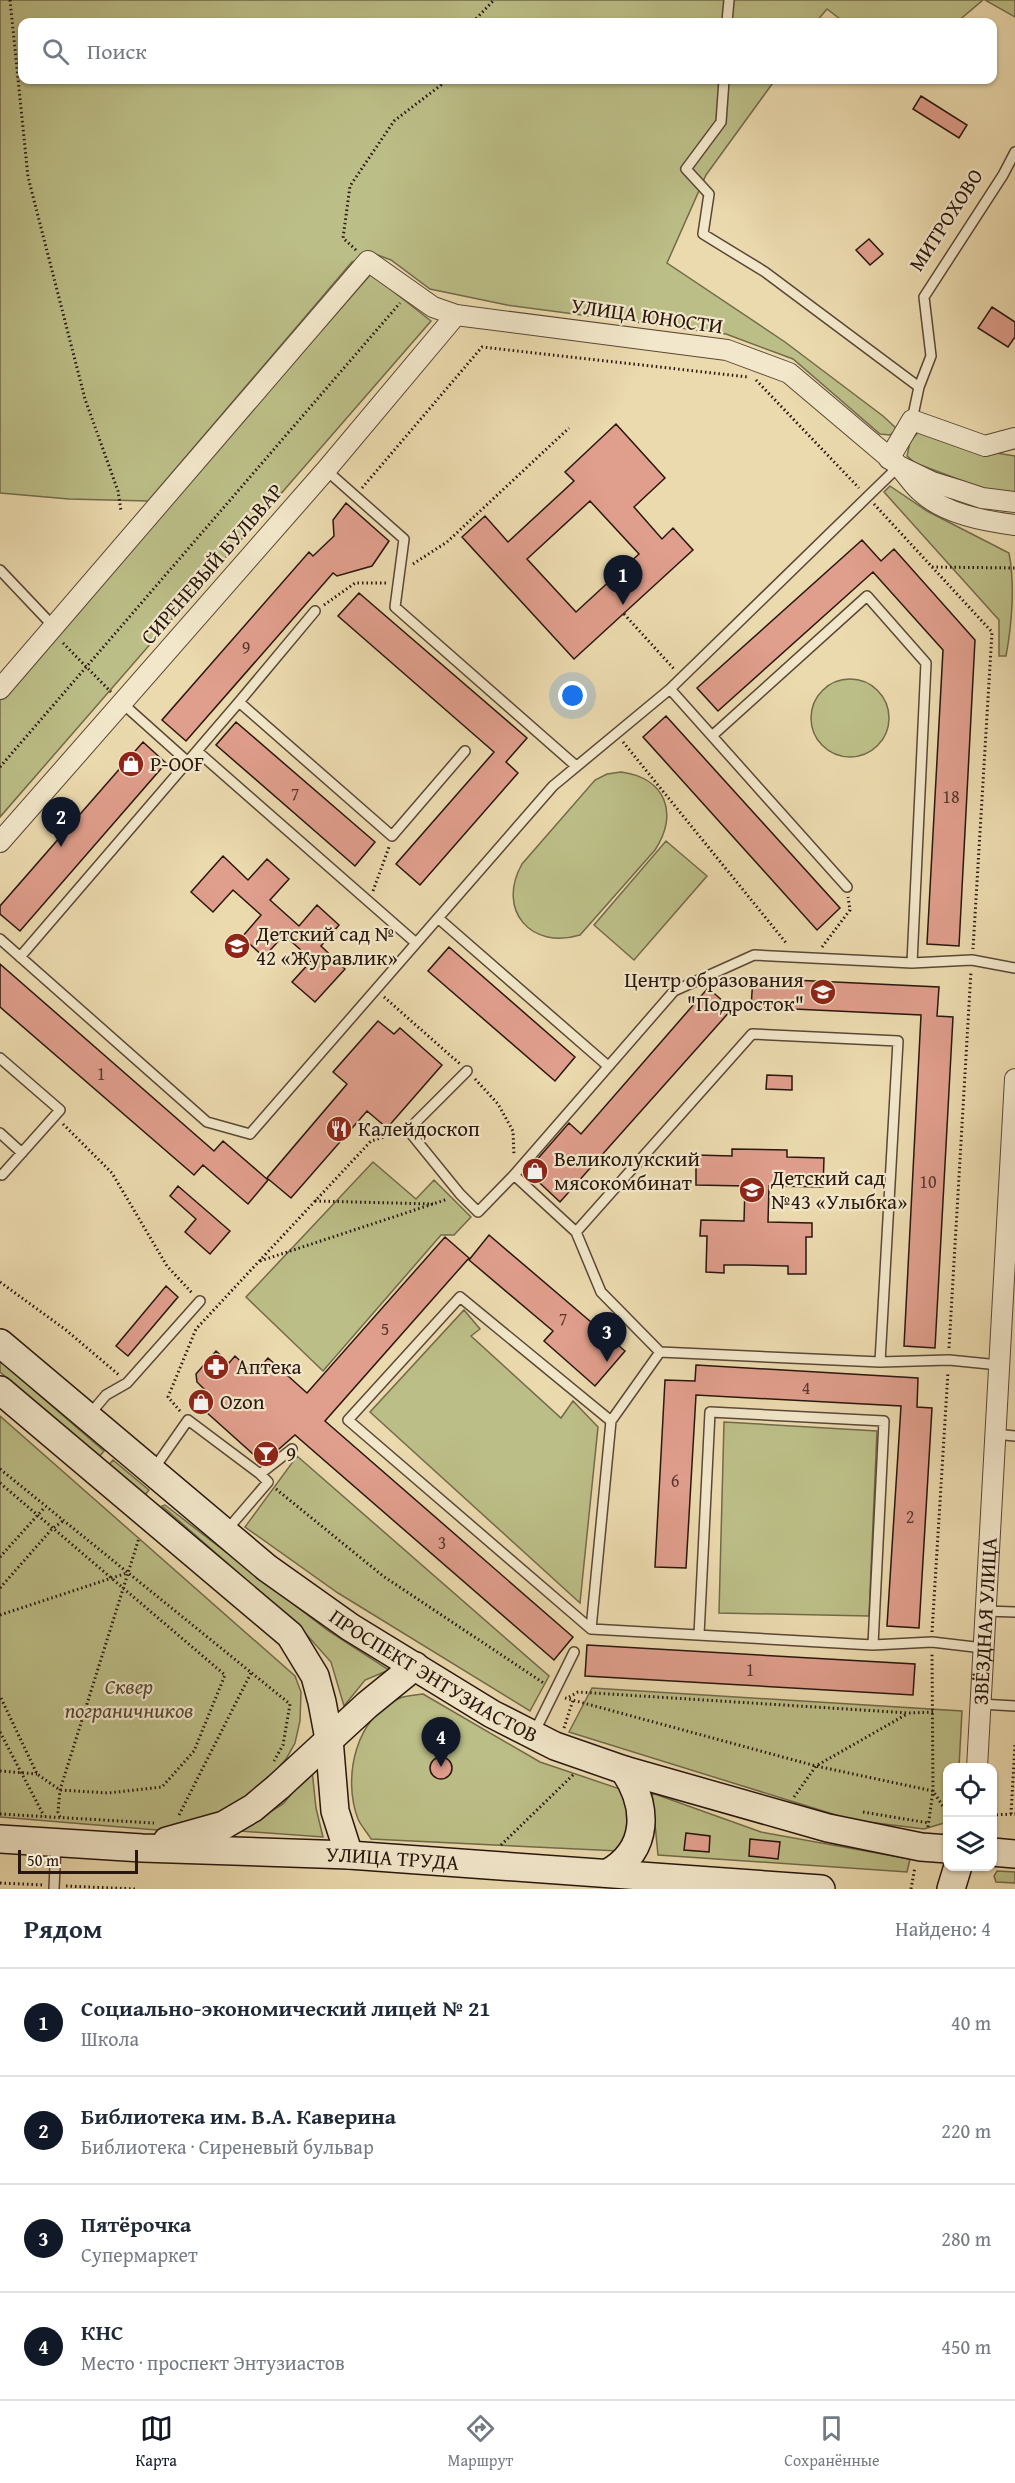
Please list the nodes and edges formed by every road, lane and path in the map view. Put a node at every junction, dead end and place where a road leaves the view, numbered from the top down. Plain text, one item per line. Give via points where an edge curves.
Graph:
1 (10, 0) edge
2 (494, 0) edge
3 (729, 0) edge
4 (477, 18) edge
5 (727, 18) edge
6 (18, 79) edge
7 (19, 84) edge
8 (441, 84) edge
9 (724, 84) edge
10 (1015, 152) edge
11 (368, 261) junction
12 (410, 291) junction
13 (456, 315) junction
14 (919, 387) junction
15 (912, 420) junction
16 (569, 428) dead end
17 (1015, 438) edge
18 (894, 462) junction
19 (326, 470) junction
20 (866, 495) junction
21 (355, 496) junction
22 (1015, 502) edge
23 (121, 511) dead end
24 (1015, 525) edge
25 (932, 567) junction
26 (1015, 568) edge
27 (0, 570) edge
28 (399, 578) junction
29 (315, 611) joint
30 (624, 614) dead end
31 (53, 629) junction
32 (87, 667) junction
33 (682, 678) junction
34 (0, 689) edge
35 (670, 689) junction
36 (239, 702) junction
37 (122, 703) junction
38 (616, 733) junction
39 (712, 735) junction
40 (197, 751) junction
41 (465, 751) dead end
42 (188, 762) junction
43 (576, 766) junction
44 (0, 767) edge
45 (392, 836) junction
46 (0, 842) edge
47 (847, 887) joint
48 (369, 902) junction
49 (438, 918) junction
50 (0, 939) edge
51 (416, 943) junction
52 (20, 957) junction
53 (798, 957) junction
54 (814, 958) junction
55 (972, 960) junction
56 (912, 963) junction
57 (1015, 968) edge
58 (0, 1058) edge
59 (608, 1066) junction
60 (467, 1071) dead end
61 (1015, 1079) edge
62 (55, 1117) junction
63 (408, 1130) junction
64 (0, 1133) edge
65 (22, 1153) junction
66 (514, 1175) junction
67 (3, 1176) dead end
68 (460, 1194) junction
69 (315, 1201) junction
70 (436, 1204) junction
71 (1011, 1220) edge
72 (576, 1232) junction
73 (259, 1262) junction
74 (0, 1282) edge
75 (200, 1301) joint
76 (0, 1343) edge
77 (660, 1352) junction
78 (949, 1360) junction
79 (880, 1362) junction
80 (999, 1365) junction
81 (127, 1383) junction
82 (0, 1390) edge
83 (88, 1416) junction
84 (188, 1420) junction
85 (611, 1421) junction
86 (995, 1434) junction
87 (1015, 1436) edge
88 (292, 1449) dead end
89 (0, 1469) edge
90 (152, 1472) junction
91 (260, 1474) junction
92 (268, 1482) junction
93 (0, 1483) edge
94 (45, 1507) junction
95 (36, 1515) junction
96 (63, 1521) junction
97 (52, 1528) junction
98 (224, 1533) junction
99 (139, 1538) dead end
100 (0, 1557) edge
101 (129, 1572) junction
102 (111, 1579) junction
103 (122, 1586) junction
104 (0, 1588) edge
105 (985, 1611) junction
106 (1015, 1612) edge
107 (0, 1615) edge
108 (591, 1629) junction
109 (699, 1635) junction
110 (932, 1642) junction
111 (873, 1645) junction
112 (983, 1648) junction
113 (574, 1652) dead end
114 (415, 1666) junction
115 (252, 1671) junction
116 (555, 1691) junction
117 (0, 1696) edge
118 (566, 1698) junction
119 (573, 1699) junction
120 (980, 1704) junction
121 (1015, 1706) edge
122 (934, 1712) junction
123 (909, 1713) junction
124 (0, 1732) edge
125 (563, 1732) dead end
126 (533, 1735) junction
127 (329, 1740) junction
128 (1015, 1744) edge
129 (273, 1762) dead end
130 (976, 1763) edge
131 (816, 1766) junction
132 (624, 1770) junction
133 (0, 1771) edge
134 (21, 1773) junction
135 (575, 1773) dead end
136 (37, 1774) junction
137 (60, 1790) junction
138 (933, 1791) junction
139 (792, 1800) dead end
140 (943, 1806) edge
141 (0, 1814) edge
142 (1013, 1814) edge
143 (997, 1815) edge
144 (44, 1817) junction
145 (163, 1824) dead end
146 (174, 1825) dead end
147 (58, 1830) junction
148 (0, 1839) edge
149 (142, 1848) junction
150 (499, 1848) dead end
151 (934, 1848) edge
152 (997, 1852) edge
153 (349, 1854) junction
154 (1015, 1854) edge
155 (956, 1871) edge
156 (608, 1873) junction
157 (665, 1883) edge
158 (54, 1889) edge
159 (821, 1889) edge
160 (911, 1889) edge
161 (951, 1889) edge

1 - 6 path
2 - 4 path
3 - 5 lane
7 - 23 path via 28,177 85,399
8 - 11 path via 394,121 350,186 343,238
9 - 14 lane via 721,122 686,168 709,194 702,234 765,272
10 - 14 lane, МИТРОХОВО via 924,297 931,356
11 - 12 street, УЛИЦА ЮНОСТИ
11 - 31 street
12 - 13 street, УЛИЦА ЮНОСТИ via 433,307
12 - 32 path
13 - 18 street, УЛИЦА ЮНОСТИ via 727,350 789,373
13 - 19 street, СИРЕНЕВЫЙ БУЛЬВАР
14 - 15 lane, МИТРОХОВО
15 - 17 street via 985,446
15 - 18 street, МИТРОХОВО
16 - 28 path via 447,542
18 - 20 lane
18 - 22 street, УЛИЦА ЮНОСТИ via 932,482 982,498
18 - 24 street, УЛИЦА ЮНОСТИ via 921,492 941,504 989,522
19 - 21 lane
19 - 37 street, СИРЕНЕВЫЙ БУЛЬВАР
20 - 21 path via 755,378 482,347
20 - 25 path
20 - 33 lane
21 - 28 lane via 404,539
25 - 26 path
25 - 55 path via 992,632
27 - 31 lane
28 - 29 path via 355,583
28 - 43 lane via 395,607
29 - 36 lane
30 - 33 path
31 - 32 path
31 - 34 street
32 - 37 path
32 - 44 path
33 - 35 lane
35 - 38 lane
35 - 39 lane
36 - 40 lane
36 - 45 lane
37 - 42 lane
37 - 46 street, СИРЕНЕВЫЙ БУЛЬВАР
38 - 43 lane
38 - 53 path
39 - 47 lane
39 - 56 lane via 867,596 926,663
40 - 42 lane
40 - 48 lane
41 - 45 lane
42 - 52 lane
43 - 49 lane via 553,786
45 - 48 path
47 - 54 path via 850,910
48 - 51 lane
49 - 51 lane
49 - 59 lane
50 - 52 lane
51 - 52 lane via 250,1134 207,1122
53 - 54 lane
53 - 59 lane via 754,955 674,991
54 - 56 lane
55 - 56 lane
55 - 57 lane
55 - 78 path
58 - 62 lane via 60,1110
59 - 66 lane
60 - 63 lane
61 - 71 street, ЗВЁЗДНАЯ УЛИЦА
62 - 65 lane
62 - 75 path via 112,1173 167,1266
63 - 68 lane
63 - 69 path via 371,1141
64 - 65 lane
65 - 67 lane
66 - 68 lane via 478,1212
66 - 72 lane
68 - 70 path
69 - 70 path
69 - 73 path
70 - 73 path
71 - 80 street, ЗВЁЗДНАЯ УЛИЦА
72 - 77 lane via 601,1292
72 - 79 lane via 752,1034 897,1041
73 - 84 path via 196,1329 168,1397
74 - 81 path via 66,1329
75 - 81 lane
76 - 83 main road, ПРОСПЕКТ ЭНТУЗИАСТОВ
77 - 79 lane
77 - 85 lane
78 - 79 lane
78 - 80 lane
78 - 110 path
80 - 86 street, ЗВЁЗДНАЯ УЛИЦА
81 - 83 lane via 106,1395
82 - 127 main road via 290,1635 315,1676
83 - 90 main road, ПРОСПЕКТ ЭНТУЗИАСТОВ
84 - 90 lane
84 - 91 lane
85 - 108 lane
85 - 108 lane via 460,1297 348,1420
86 - 87 lane
86 - 105 street, ЗВЁЗДНАЯ УЛИЦА
88 - 91 lane
89 - 94 path
90 - 98 main road, ПРОСПЕКТ ЭНТУЗИАСТОВ
91 - 92 lane
92 - 98 lane
92 - 116 path via 383,1576
93 - 95 path
94 - 95 path
94 - 96 path
95 - 97 path
95 - 100 path
96 - 97 path
96 - 101 path
97 - 102 path
97 - 104 path
98 - 114 main road, ПРОСПЕКТ ЭНТУЗИАСТОВ via 332,1614
99 - 101 path
101 - 102 path
101 - 103 path
101 - 115 path
102 - 103 path
102 - 107 path
103 - 137 path
103 - 137 path via 225,1675 194,1751 162,1787 108,1793
105 - 106 lane
105 - 112 street, ЗВЁЗДНАЯ УЛИЦА
108 - 109 lane
109 - 111 lane
109 - 111 lane via 710,1412 885,1421
110 - 111 lane
110 - 112 lane
110 - 122 path
112 - 120 street, ЗВЁЗДНАЯ УЛИЦА
113 - 116 lane
114 - 126 main road, ПРОСПЕКТ ЭНТУЗИАСТОВ
114 - 127 main road
115 - 129 path via 290,1704 283,1745
115 - 146 path
116 - 118 path
116 - 126 lane
117 - 136 path
118 - 119 path
118 - 123 path via 578,1692
119 - 125 path
119 - 131 path
120 - 121 lane
120 - 130 street, ЗВЁЗДНАЯ УЛИЦА
122 - 123 path
122 - 138 path
123 - 131 path
124 - 134 path
126 - 132 main road, ПРОСПЕКТ ЭНТУЗИАСТОВ
127 - 149 main road via 253,1808 224,1825
127 - 153 main road via 335,1811
128 - 142 path
131 - 138 path
131 - 139 path
132 - 151 main road, ПРОСПЕКТ ЭНТУЗИАСТОВ via 828,1828
132 - 156 main road via 635,1787 641,1823 629,1856
133 - 134 path
134 - 136 path
134 - 144 path
135 - 150 path
136 - 137 path
137 - 147 path
138 - 140 path
138 - 151 path via 929,1822
141 - 144 path
142 - 143 path
144 - 147 path
145 - 147 path
147 - 148 main road, УЛИЦА ТРУДА
147 - 149 main road, УЛИЦА ТРУДА
147 - 158 lane
149 - 153 main road, УЛИЦА ТРУДА
151 - 160 path via 914,1869
152 - 154 main road
153 - 156 main road, УЛИЦА ТРУДА
155 - 161 main road
156 - 157 main road, УЛИЦА ТРУДА
157 - 159 main road, УЛИЦА ТРУДА

